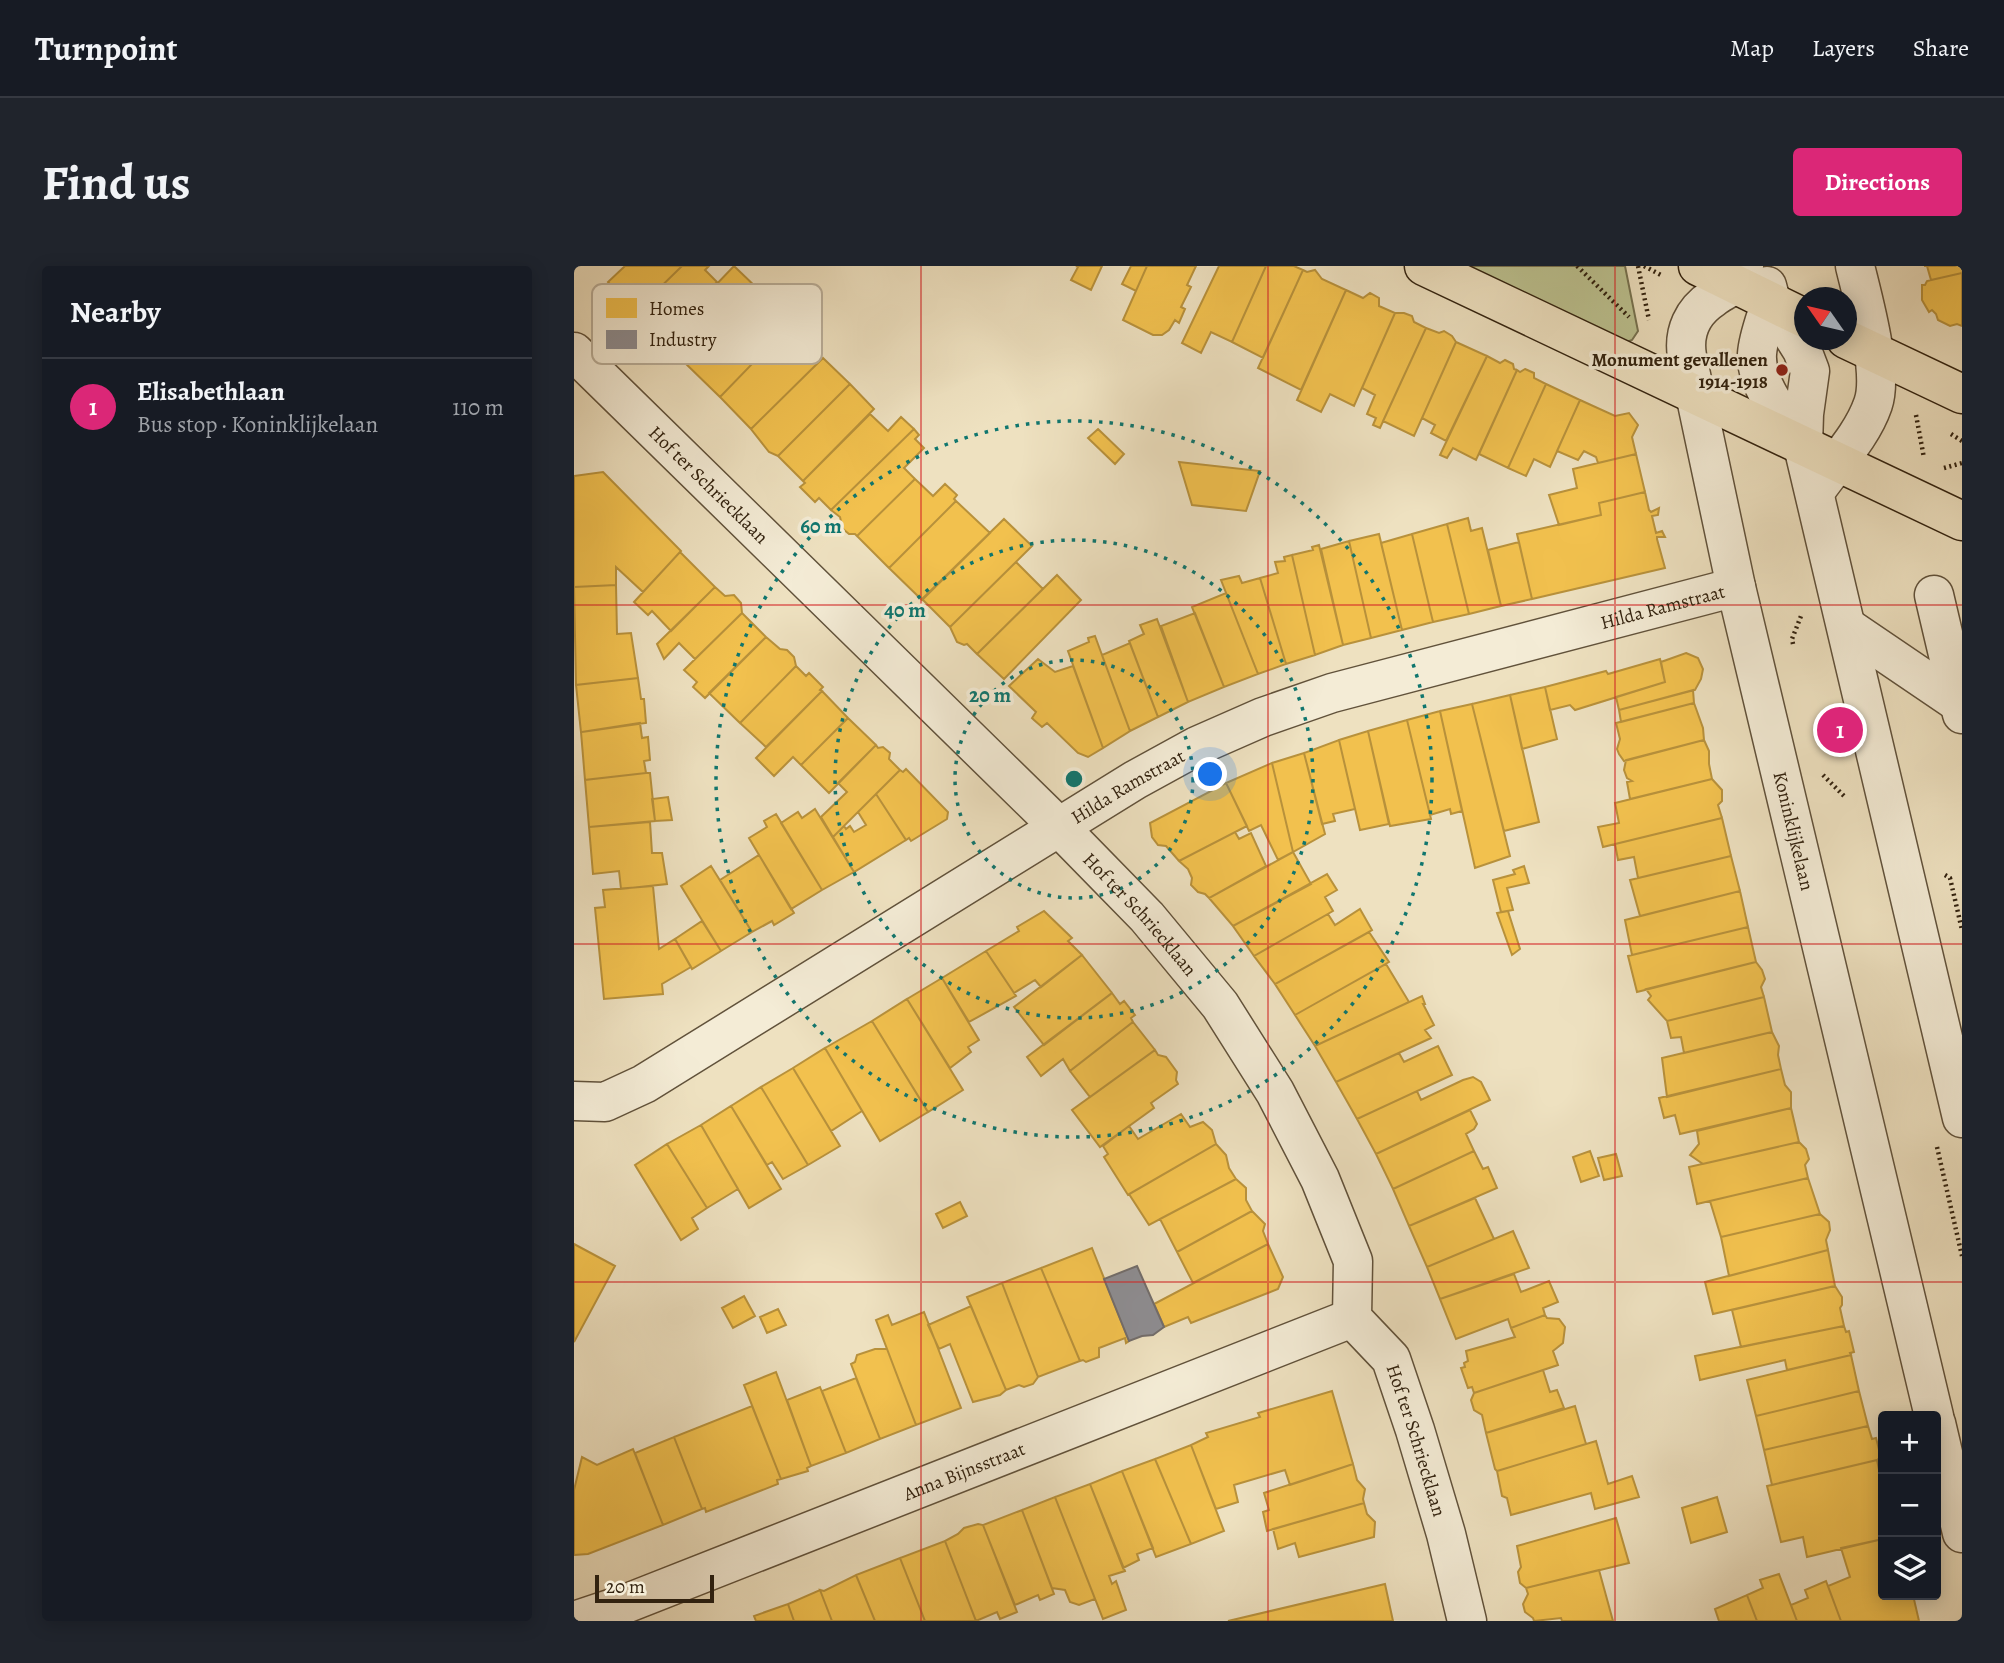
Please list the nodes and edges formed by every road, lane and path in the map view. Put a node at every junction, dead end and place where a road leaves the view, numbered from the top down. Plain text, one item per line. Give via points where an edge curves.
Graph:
1 (1424, 266) edge
2 (1638, 266) edge
3 (1698, 266) edge
4 (1855, 266) edge
5 (1753, 279) edge
6 (1794, 310) edge
7 (1651, 328) dead end
8 (1860, 345) edge
9 (574, 352) edge
10 (1693, 394) junction
11 (1962, 394) edge
12 (1916, 411) dead end
13 (1924, 461) dead end
14 (1818, 466) junction
15 (1962, 521) edge
16 (1736, 587) junction
17 (1934, 595) dead end
18 (1847, 628) junction
19 (1961, 709) edge
20 (1059, 827) junction
21 (574, 1101) edge
22 (1962, 1118) edge
23 (1352, 1318) junction
24 (1933, 1411) edge
25 (1941, 1444) edge
26 (1962, 1533) edge
27 (574, 1621) edge
28 (1467, 1621) edge

1 - 10 main road
2 - 7 path
3 - 5 main road
4 - 8 street
5 - 6 main road
5 - 10 street, Koninklijkelaan via 1710,300 1692,320 1685,344
5 - 14 street via 1802,350 1810,371 1804,414
8 - 11 main road
8 - 14 street via 1876,378 1874,402 1863,427
9 - 20 street, Hof ter Schriecklaan
10 - 14 main road
10 - 16 street, Koninklijkelaan
12 - 13 path
14 - 15 main road
14 - 18 street
16 - 20 street, Hilda Ramstraat via 1332,693 1263,717 1197,746
16 - 24 street, Koninklijkelaan
17 - 19 street
18 - 19 street
18 - 22 street
20 - 21 street, Hilda Ramstraat via 644,1084 605,1102
20 - 23 street, Hof ter Schriecklaan via 1147,917 1220,1005 1275,1092 1320,1179 1353,1261
23 - 27 street, Anna Bijnsstraat
23 - 28 street, Hof ter Schriecklaan via 1391,1359 1438,1508
25 - 26 street

